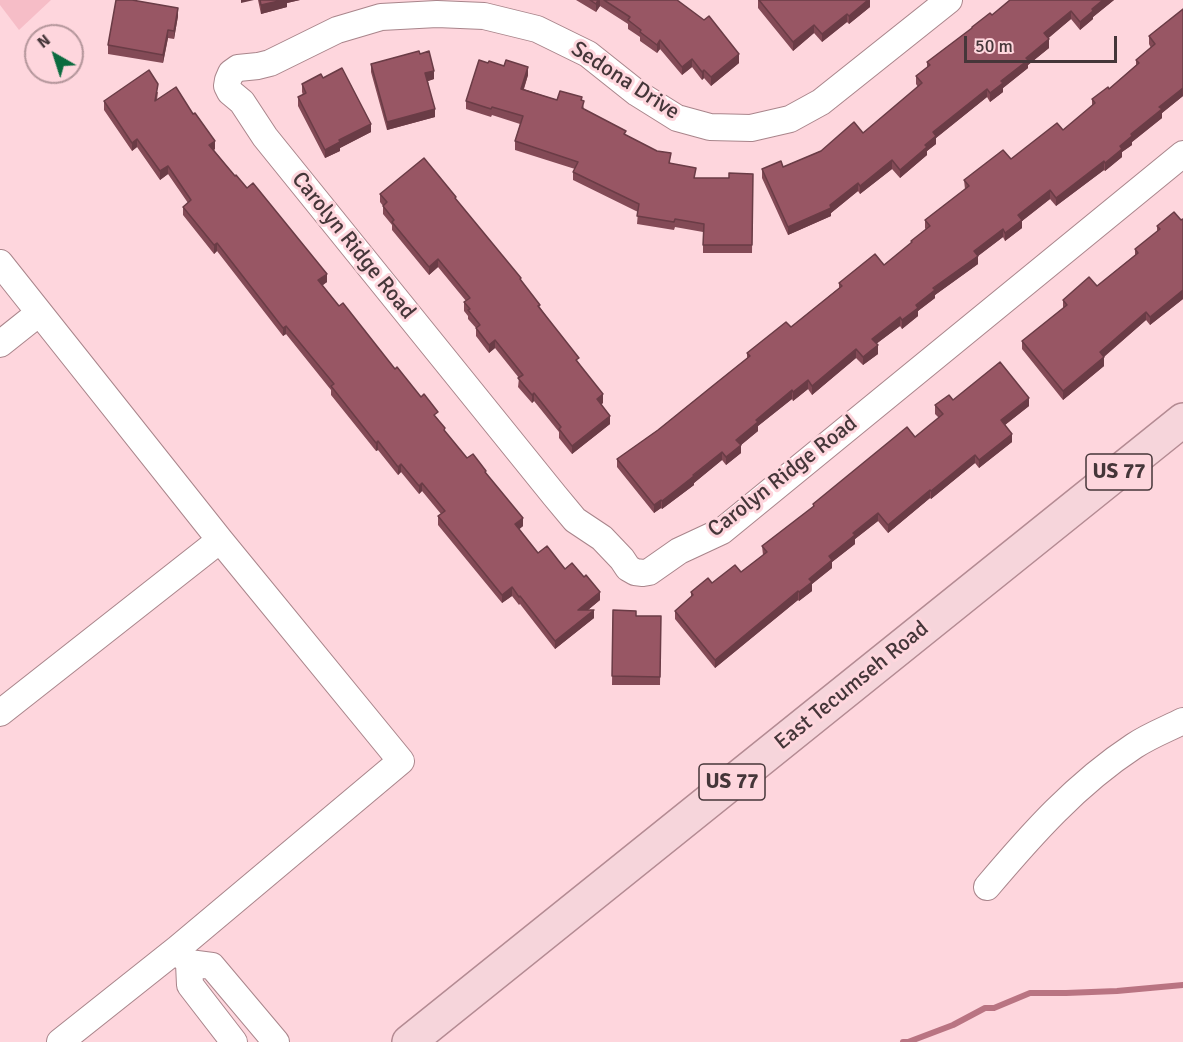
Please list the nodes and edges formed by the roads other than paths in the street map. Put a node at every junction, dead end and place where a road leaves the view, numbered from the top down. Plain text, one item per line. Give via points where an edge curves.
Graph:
1 (949, 0) edge
2 (238, 68) joint
3 (1183, 154) edge
4 (0, 263) edge
5 (39, 313) junction
6 (0, 344) edge
7 (1183, 420) edge
8 (220, 540) junction
9 (0, 713) edge
10 (1183, 721) edge
11 (987, 887) dead end
12 (183, 956) junction
13 (60, 1042) edge
14 (234, 1042) edge
15 (276, 1042) edge
16 (409, 1042) edge

1 - 2 street, Sedona Drive via 821,102 790,119 751,128 710,127 677,118 637,93 588,54 537,29 484,16 381,17 337,30 270,63
2 - 3 street, Carolyn Ridge Road via 228,80 230,92 242,102 272,146 575,520 602,538 628,568 643,573 655,570 679,550 724,529
4 - 5 street
5 - 6 street
5 - 8 street
7 - 16 main road, East Tecumseh Road / US 77
8 - 9 street
8 - 12 street via 401,761
10 - 11 street via 1134,746 1078,789 1027,839
12 - 13 street
12 - 14 street via 190,985
12 - 15 street via 212,966

